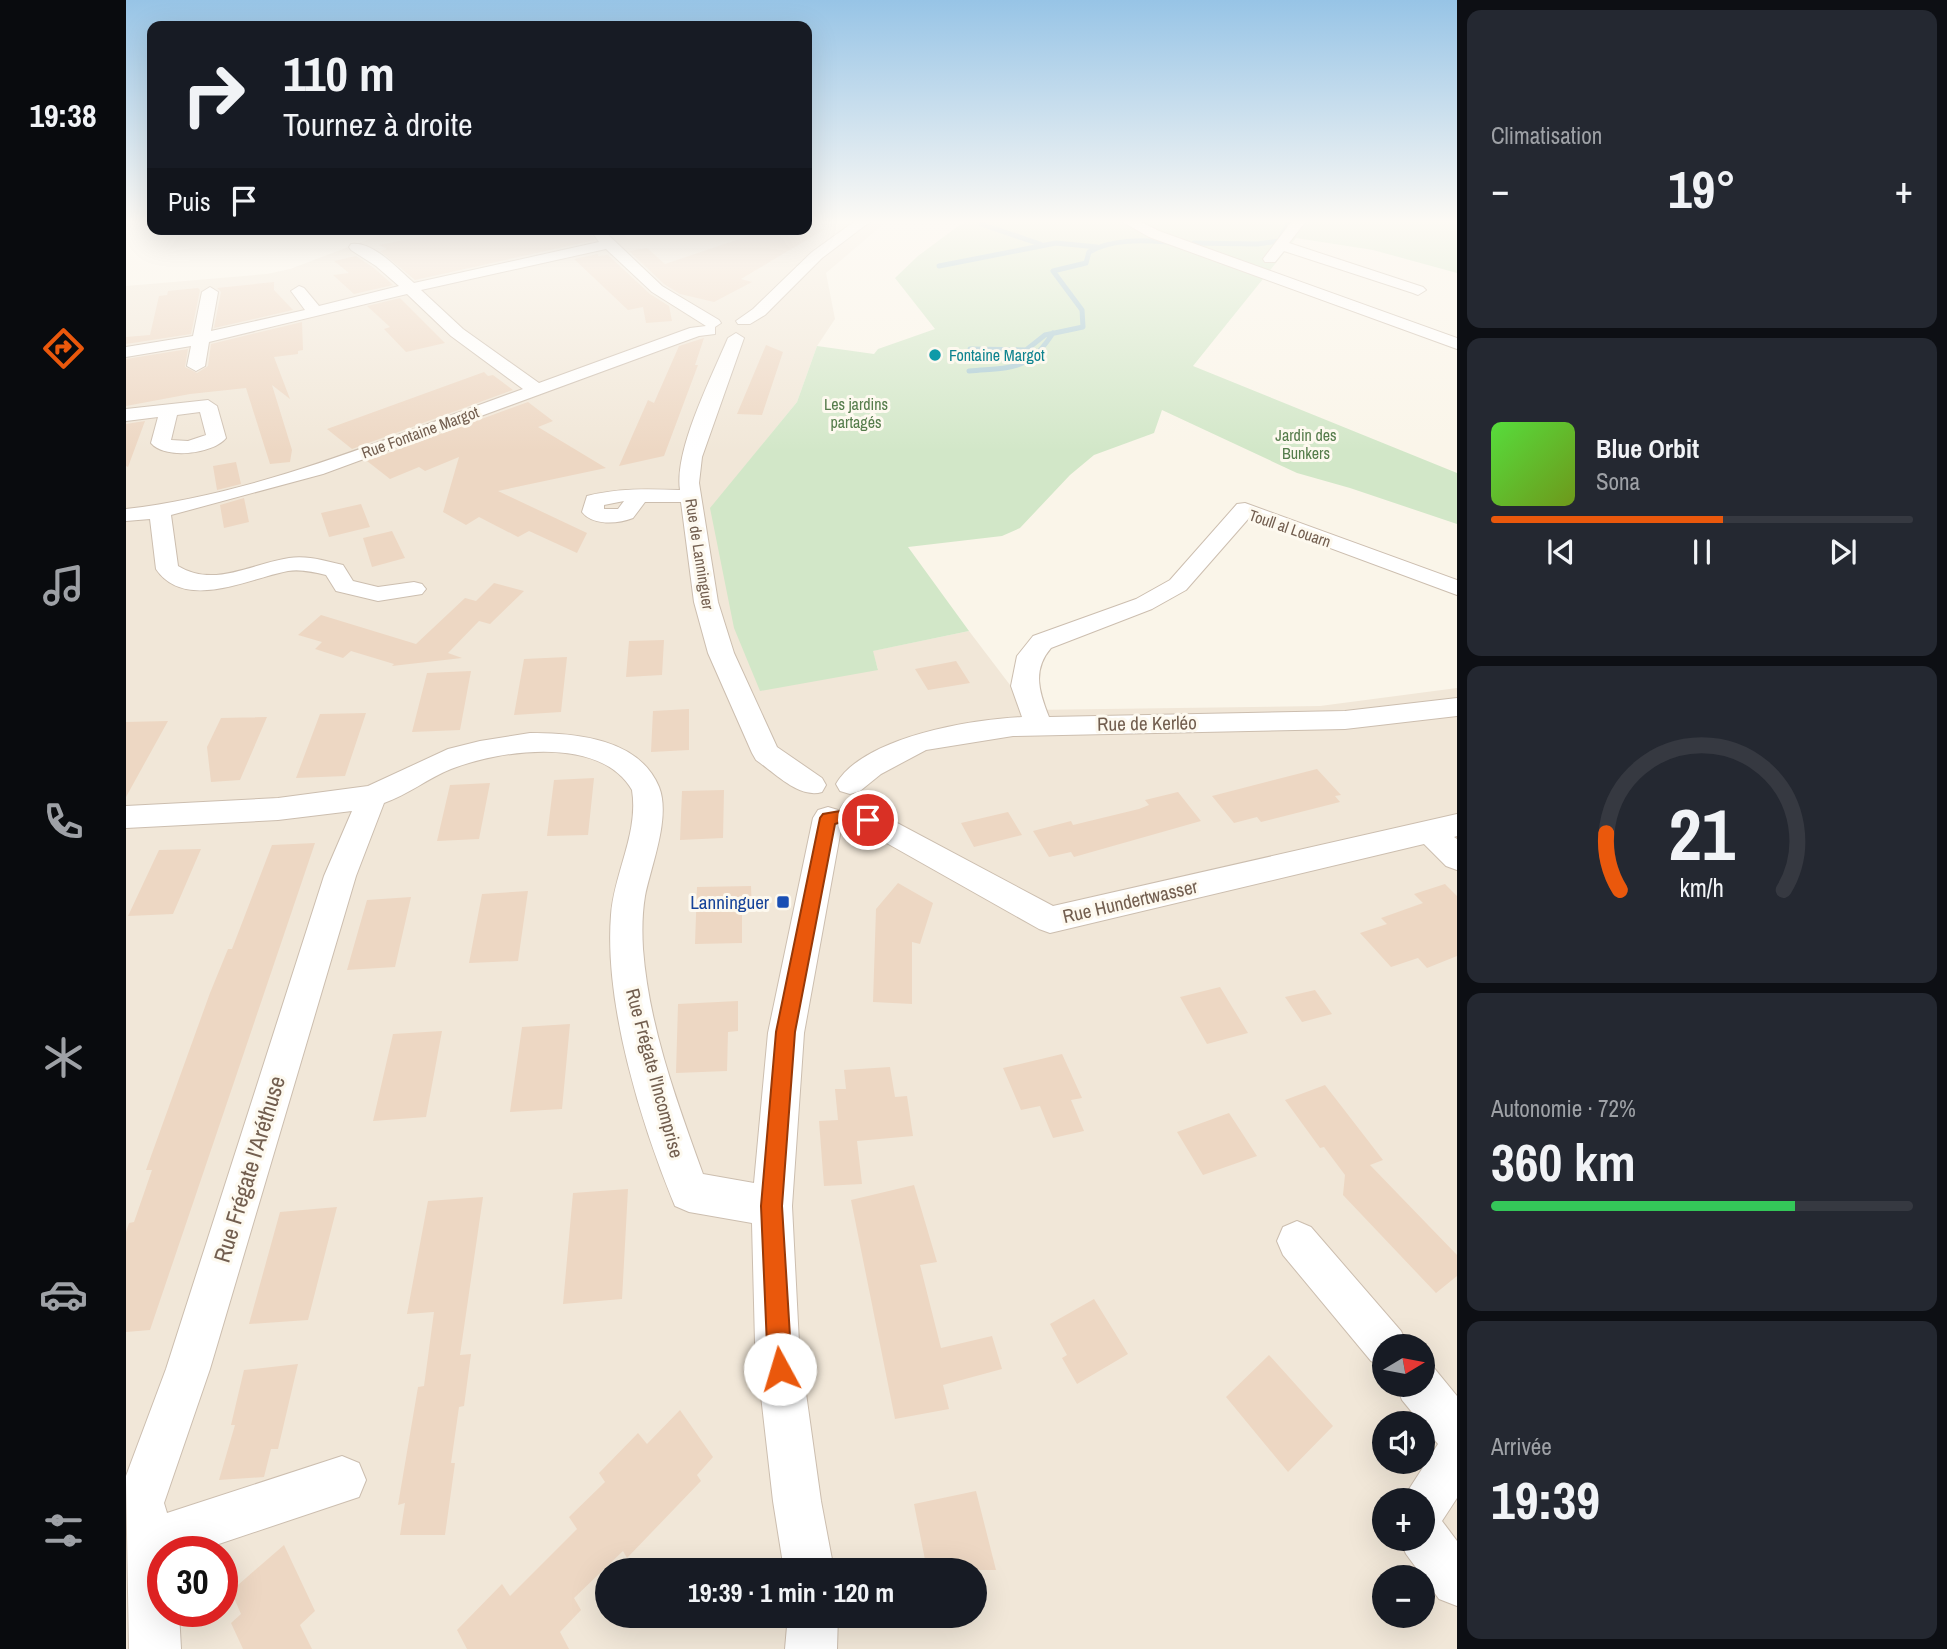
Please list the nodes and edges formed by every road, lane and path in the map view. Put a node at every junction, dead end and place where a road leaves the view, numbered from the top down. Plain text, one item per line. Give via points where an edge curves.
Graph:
1 (209, 298) edge
2 (304, 298) edge
3 (372, 298) edge
4 (419, 298) edge
5 (670, 298) edge
6 (774, 298) edge
7 (1331, 298) edge
8 (315, 312) junction
9 (711, 327) junction
10 (740, 329) junction
11 (202, 339) junction
12 (1457, 344) edge
13 (126, 352) edge
14 (196, 366) dead end
15 (537, 390) junction
16 (169, 410) dead end
17 (126, 415) edge
18 (691, 496) junction
19 (636, 497) dead end
20 (160, 511) junction
21 (126, 515) edge
22 (1457, 588) edge
23 (414, 589) dead end
24 (1457, 707) edge
25 (1038, 725) junction
26 (372, 797) junction
27 (836, 799) junction
28 (126, 817) edge
29 (1443, 827) edge
30 (1457, 858) edge
31 (772, 1206) junction
32 (1297, 1241) dead end
33 (1376, 1334) edge
34 (1429, 1397) edge
35 (1457, 1431) edge
36 (1457, 1457) edge
37 (342, 1480) dead end
38 (1435, 1489) edge
39 (139, 1519) edge
40 (1434, 1551) edge
41 (807, 1558) edge
42 (1457, 1581) edge
43 (812, 1628) edge
44 (155, 1649) edge
45 (811, 1649) edge

1 - 11 street
2 - 8 street
3 - 8 street
4 - 15 street via 478,349
5 - 9 street
6 - 10 street
7 - 12 street
8 - 11 street
9 - 10 street, Rue Fontaine Margot via 728,320
9 - 15 street, Rue Fontaine Margot
10 - 18 street, Rue de Lanninguer via 692,457
11 - 13 street
11 - 14 street
15 - 20 street, Rue Fontaine Margot via 316,470
16 - 17 street
18 - 19 street
18 - 27 street, Rue de Lanninguer via 706,602 721,653 766,753
20 - 21 street, Rue Fontaine Margot
20 - 23 street via 167,569 188,582 214,583 291,564 334,570 344,586 378,594
22 - 25 street, Toull al Louarn via 1245,509 1178,585 1144,604 1042,642 1030,656 1024,685
24 - 25 street, Rue de Kerléo via 1345,720
25 - 27 street, Rue de Kerléo via 920,741 871,767
26 - 28 street, Rue Frégate l'Incomprise via 298,809
26 - 31 street, Rue Frégate l'Incomprise via 483,748 531,743 579,745 612,755 635,772 647,792 647,826 627,914 631,988 671,1139 689,1192
26 - 39 street, Rue Frégate l'Aréthuse via 340,876
27 - 29 street, Rue Hundertwasser via 1050,920
27 - 31 street via 786,1032
29 - 30 street, Rue Hundertwasser
31 - 41 street via 777,1343
32 - 33 street
34 - 35 street
36 - 38 street
37 - 39 street
39 - 44 street, Rue Frégate l'Aréthuse
40 - 42 street
43 - 45 street

